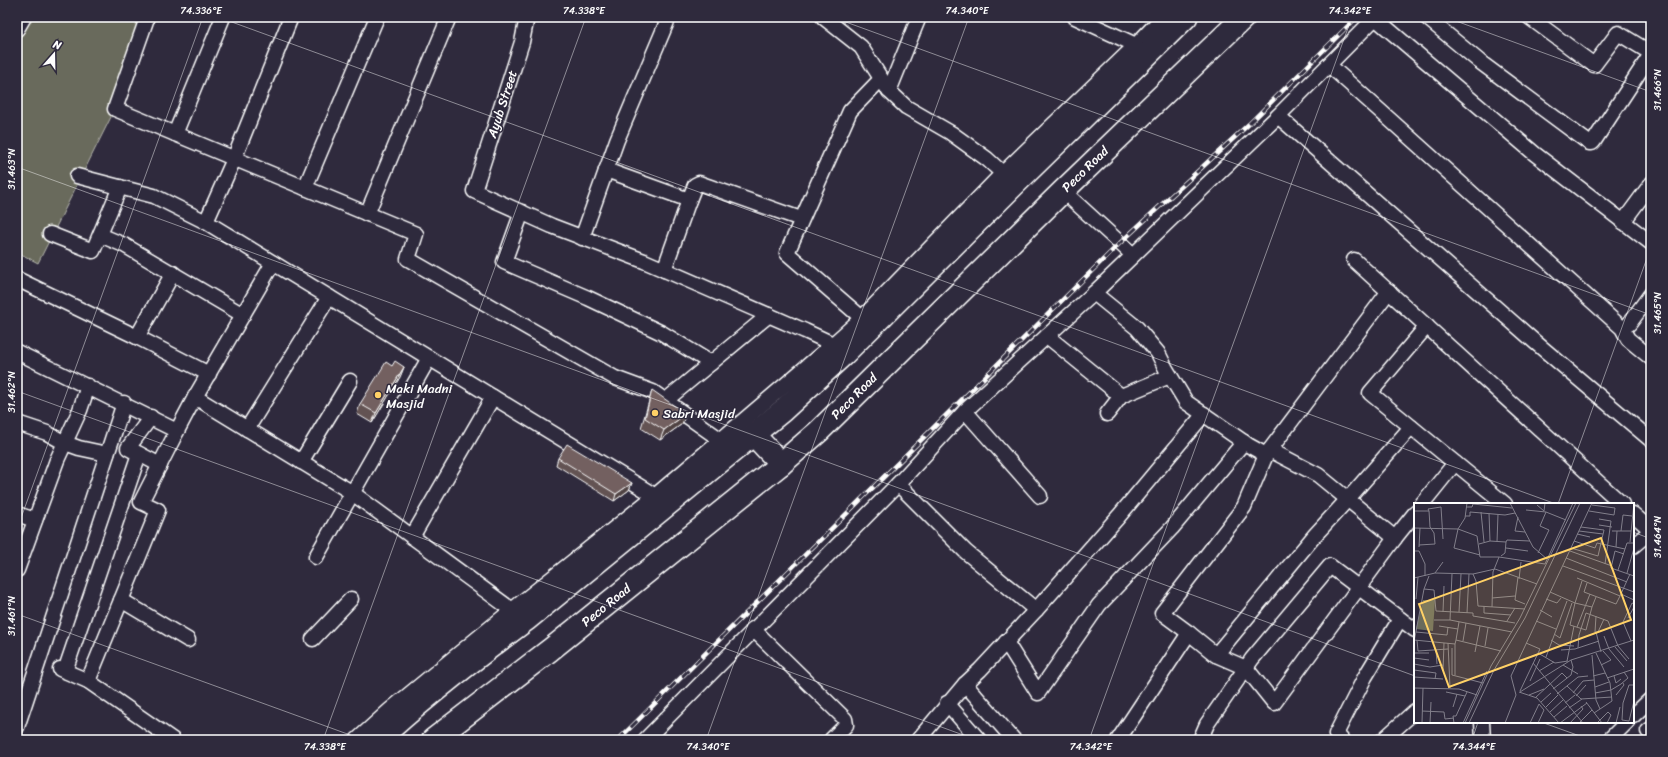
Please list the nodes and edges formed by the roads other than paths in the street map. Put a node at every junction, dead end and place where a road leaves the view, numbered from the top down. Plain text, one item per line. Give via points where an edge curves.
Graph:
1 (24, 17) edge
2 (145, 17) edge
3 (223, 17) edge
4 (291, 17) edge
5 (377, 17) edge
6 (449, 17) edge
7 (527, 17) edge
8 (669, 17) edge
9 (823, 17) edge
10 (918, 17) edge
11 (1075, 17) edge
12 (1244, 17) edge
13 (1426, 17) edge
14 (1529, 17) edge
15 (1375, 18) edge
16 (1174, 19) edge
17 (17, 28) edge
18 (1136, 45) junction
19 (1651, 53) edge
20 (1329, 65) junction
21 (881, 79) junction
22 (889, 91) junction
23 (1278, 116) junction
24 (175, 134) junction
25 (234, 158) junction
26 (606, 170) junction
27 (77, 176) dead end
28 (1008, 179) junction
29 (1651, 184) edge
30 (120, 187) junction
31 (305, 188) junction
32 (1063, 191) junction
33 (689, 200) junction
34 (522, 212) junction
35 (367, 214) junction
36 (801, 219) junction
37 (206, 222) junction
38 (1623, 222) junction
39 (50, 234) dead end
40 (100, 235) junction
41 (582, 238) junction
42 (1651, 243) edge
43 (1133, 255) junction
44 (1354, 260) dead end
45 (273, 263) junction
46 (664, 270) junction
47 (173, 273) junction
48 (17, 279) edge
49 (1389, 291) junction
50 (1094, 293) junction
51 (1651, 294) edge
52 (329, 297) junction
53 (768, 315) junction
54 (243, 316) junction
55 (862, 318) junction
56 (1629, 324) dead end
57 (1427, 326) junction
58 (1047, 336) junction
59 (137, 337) junction
60 (838, 349) junction
61 (17, 352) edge
62 (428, 358) junction
63 (1651, 358) edge
64 (711, 363) junction
65 (209, 374) junction
66 (1170, 376) junction
67 (350, 381) dead end
68 (88, 386) junction
69 (1121, 396) junction
70 (195, 397) junction
71 (493, 397) junction
72 (665, 401) junction
73 (124, 403) junction
74 (965, 411) junction
75 (1107, 414) dead end
76 (1204, 414) junction
77 (151, 417) junction
78 (17, 423) edge
79 (1411, 427) junction
80 (247, 429) junction
81 (177, 431) junction
82 (754, 435) junction
83 (721, 440) junction
84 (1651, 440) edge
85 (1244, 442) junction
86 (65, 443) junction
87 (1268, 452) junction
88 (107, 454) junction
89 (139, 454) junction
90 (301, 462) junction
91 (1455, 463) junction
92 (781, 464) junction
93 (160, 465) junction
94 (898, 484) junction
95 (351, 492) junction
96 (1040, 496) dead end
97 (1348, 499) junction
98 (662, 500) junction
99 (1423, 503) edge
100 (1504, 503) edge
101 (1621, 503) edge
102 (17, 514) edge
103 (1414, 514) edge
104 (1634, 515) edge
105 (35, 520) junction
106 (1651, 530) edge
107 (412, 537) junction
108 (1395, 538) junction
109 (1634, 545) edge
110 (316, 557) dead end
111 (18, 564) edge
112 (1360, 588) junction
113 (351, 599) dead end
114 (121, 600) junction
115 (1036, 610) junction
116 (519, 615) junction
117 (1400, 619) junction
118 (753, 629) junction
119 (1414, 629) edge
120 (1189, 633) junction
121 (314, 639) dead end
122 (188, 640) dead end
123 (1006, 642) junction
124 (1216, 655) junction
125 (1246, 668) junction
126 (88, 681) junction
127 (965, 684) junction
128 (1651, 699) edge
129 (948, 703) junction
130 (1414, 712) edge
131 (1634, 715) edge
132 (1482, 723) edge
133 (1626, 723) edge
134 (17, 727) edge
135 (173, 740) edge
136 (356, 740) edge
137 (378, 740) edge
138 (433, 740) edge
139 (645, 740) edge
140 (831, 740) edge
141 (918, 740) edge
142 (979, 740) edge
143 (1014, 740) edge
144 (1118, 740) edge
145 (1200, 740) edge
146 (1342, 740) edge
147 (1383, 740) edge
148 (1483, 740) edge
149 (1609, 740) edge

1 - 17 street
2 - 24 street via 146,22 115,109
3 - 24 street
4 - 25 street
5 - 31 street
6 - 35 street
7 - 34 street, Ayub Street via 518,57 474,190
8 - 26 street
9 - 21 street via 861,47
10 - 22 street
11 - 18 street
12 - 32 main road, Peco Road
13 - 19 street via 1480,62 1589,143 1594,141
14 - 19 street via 1594,65 1618,33
15 - 20 street
15 - 38 street via 1534,154
16 - 18 street
16 - 28 main road
18 - 28 street
20 - 23 street
20 - 63 street via 1622,328 1628,339
21 - 22 street
21 - 36 street via 850,111
22 - 28 street via 906,107 951,133 988,159
23 - 43 street
23 - 84 street via 1535,342
24 - 25 street
25 - 31 street
25 - 37 street
26 - 33 street
26 - 41 street
27 - 30 street
28 - 55 street
28 - 60 main road
29 - 38 street
30 - 37 street via 154,196
30 - 40 street
31 - 35 street
32 - 43 street
32 - 92 main road, Peco Road via 819,431
33 - 36 street via 694,185 699,184
33 - 46 street
34 - 41 street
34 - 64 street via 504,262 662,333
35 - 72 street via 416,234 408,259 615,378 653,392
36 - 55 street via 787,253
37 - 45 street
38 - 42 street
39 - 40 street via 93,251
40 - 47 street via 124,245
41 - 46 street
43 - 50 street
44 - 49 street
45 - 52 street
45 - 54 street
46 - 53 street
47 - 54 street
47 - 59 street
48 - 59 street
49 - 57 street
49 - 87 street
50 - 58 street
50 - 66 street via 1137,328 1158,353
51 - 56 street
52 - 62 street
52 - 80 street
53 - 60 street
53 - 64 street
54 - 65 street
55 - 60 street
57 - 79 street via 1370,393
57 - 101 street
58 - 69 street
58 - 74 street
59 - 65 street
60 - 82 main road via 782,411
60 - 83 street
61 - 68 street
62 - 71 street
62 - 95 street
64 - 72 street
65 - 70 street
66 - 69 street
66 - 76 street via 1186,402
67 - 90 street
68 - 73 street
68 - 86 street
69 - 75 street
70 - 80 street
70 - 81 street
71 - 98 street
71 - 107 street
72 - 83 street
73 - 77 street
73 - 88 street
74 - 94 street
74 - 96 street
76 - 85 street
76 - 115 street
77 - 81 street
77 - 89 street via 128,448
78 - 86 street via 47,433
79 - 91 street
79 - 97 street
80 - 90 street
81 - 93 street
82 - 92 main road
82 - 98 main road
83 - 98 street
85 - 87 street
85 - 123 street via 1172,528 1099,605 1038,693
86 - 88 street via 91,452
86 - 105 street
87 - 97 street via 1318,475
87 - 120 street via 1244,507 1162,613
88 - 134 street
89 - 93 street
89 - 126 street via 62,670
90 - 95 street
91 - 99 street
91 - 100 street
92 - 138 main road, Peco Road via 550,650
93 - 114 street via 141,502 158,510
94 - 115 street via 966,552
94 - 118 street
95 - 107 street
95 - 110 street
97 - 108 street
97 - 124 street
98 - 116 main road
102 - 105 street
103 - 108 street
104 - 106 street
105 - 111 street
106 - 109 street
107 - 116 street
108 - 112 street
112 - 117 street
112 - 125 street via 1330,566
112 - 125 street via 1274,703
113 - 121 street
114 - 122 street
114 - 126 street
115 - 123 street
116 - 136 street via 390,710
116 - 137 main road via 490,647 401,718
117 - 119 street
117 - 146 street via 1365,677 1336,734
118 - 139 street
118 - 140 street via 845,720 846,724
120 - 124 street
120 - 144 street
123 - 127 street
124 - 125 street
125 - 145 street via 1207,724
126 - 135 street
127 - 129 street
127 - 143 street
128 - 131 street
129 - 141 street
129 - 142 street
130 - 147 street
132 - 148 street
133 - 149 street

